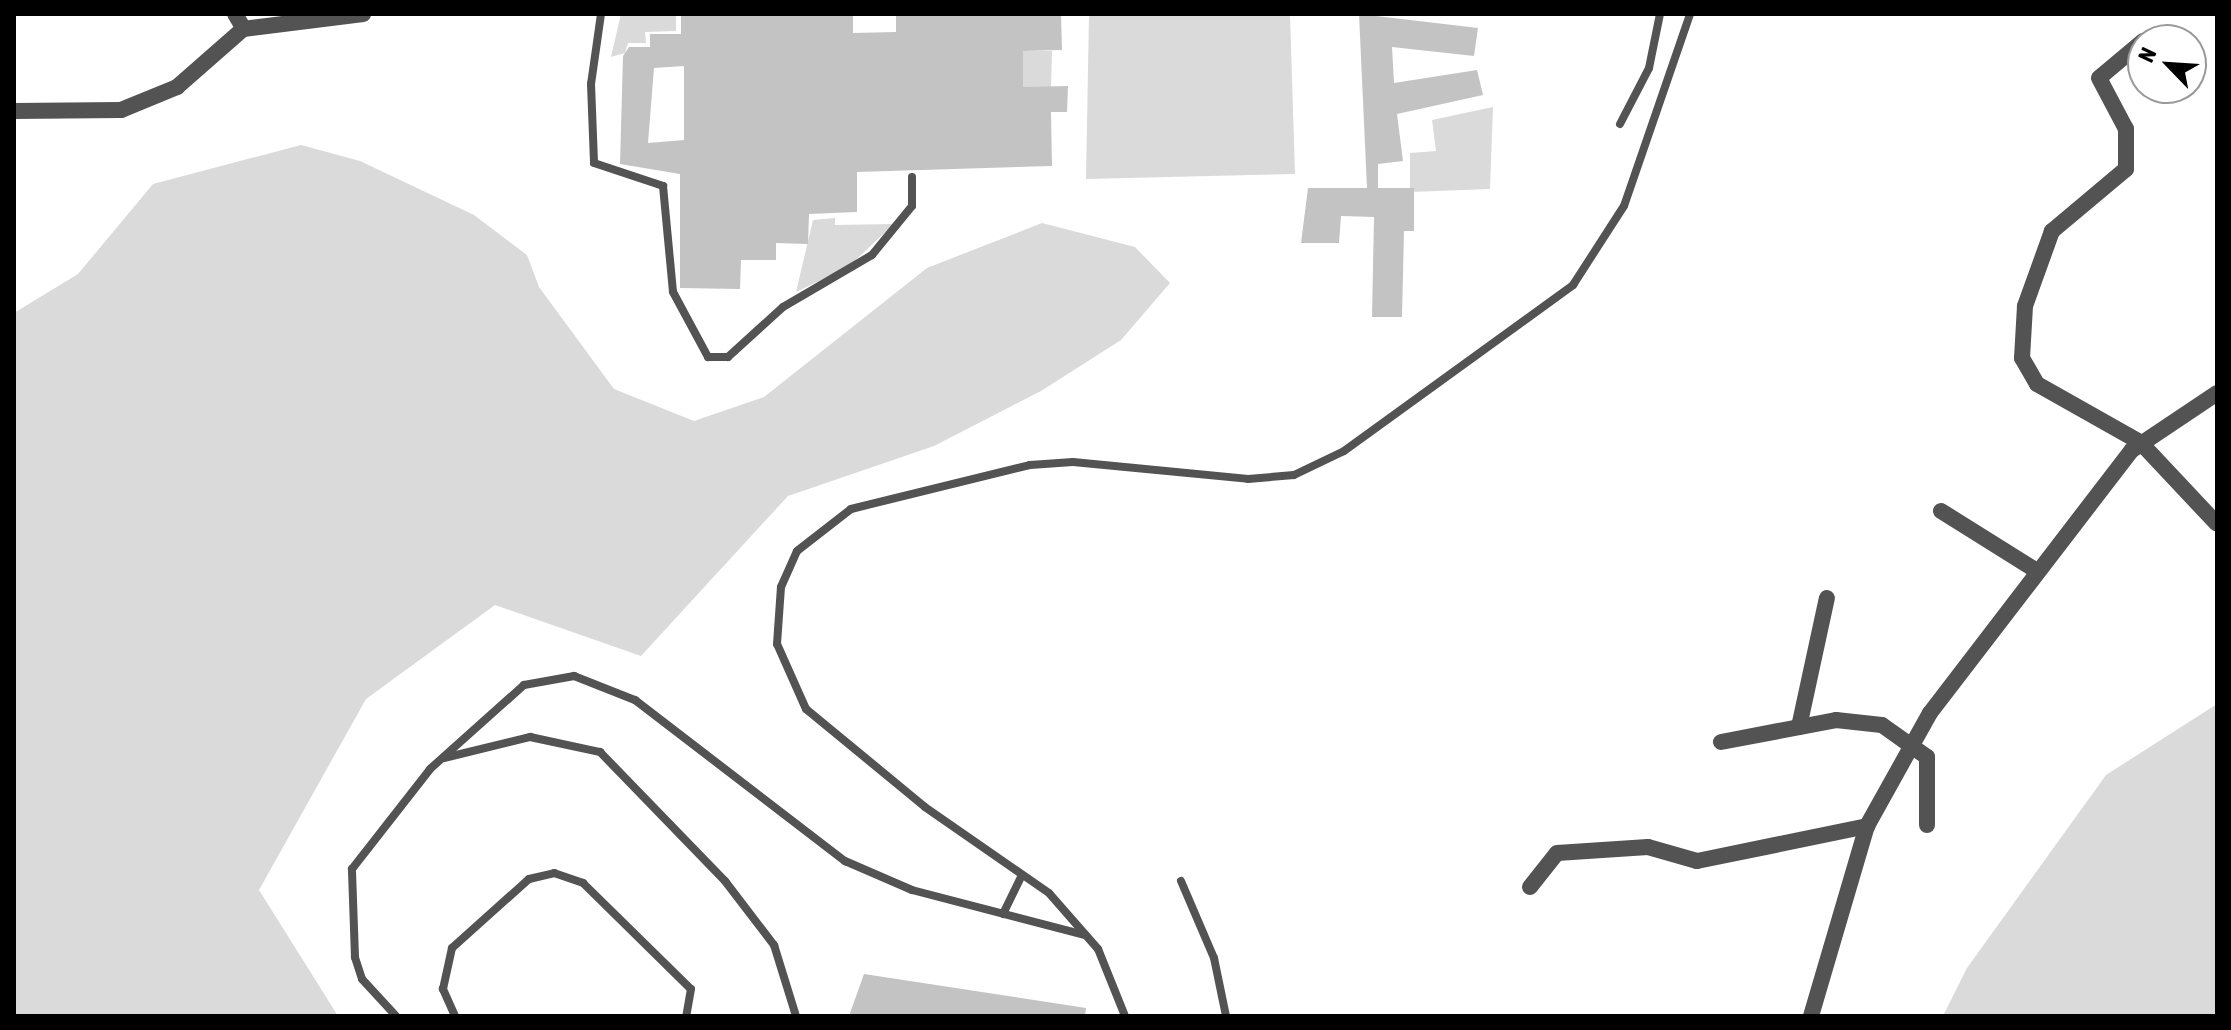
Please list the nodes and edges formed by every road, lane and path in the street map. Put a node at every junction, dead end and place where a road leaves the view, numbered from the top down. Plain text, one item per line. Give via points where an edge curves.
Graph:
1 (235, 14) edge
2 (363, 14) edge
3 (601, 14) edge
4 (1660, 14) edge
5 (1690, 14) edge
6 (310, 17) edge
7 (244, 29) junction
8 (2127, 55) edge
9 (14, 111) edge
10 (1620, 124) dead end
11 (912, 177) dead end
12 (2217, 393) edge
13 (2140, 442) junction
14 (1941, 511) dead end
15 (2217, 524) edge
16 (2037, 571) junction
17 (1827, 598) dead end
18 (1799, 727) junction
19 (1913, 741) junction
20 (1721, 742) dead end
21 (443, 758) junction
22 (1927, 825) dead end
23 (1867, 826) junction
24 (1022, 875) junction
25 (1181, 881) dead end
26 (1530, 887) dead end
27 (1003, 914) junction
28 (1085, 935) junction
29 (396, 1016) edge
30 (455, 1016) edge
31 (686, 1016) edge
32 (796, 1016) edge
33 (1125, 1016) edge
34 (1226, 1016) edge
35 (1811, 1016) edge

1 - 7 street
2 - 6 street
3 - 11 lane via 591,84 594,163 663,186 671,217 673,292 708,357 728,357 783,307 872,255 912,206
4 - 10 lane via 1649,68
5 - 24 lane via 1624,206 1573,285 1344,451 1294,475 1248,479 1073,462 1030,465 851,509 797,551 781,587 777,644 806,709 925,807
6 - 7 street
7 - 9 street via 177,87 145,103 121,110
8 - 13 street via 2099,78 2126,129 2126,169 2052,231 2031,282 2021,341 2037,384
12 - 13 street
13 - 15 street
13 - 16 street
14 - 16 street
16 - 19 street
17 - 18 street
18 - 19 street via 1860,720
18 - 20 street
19 - 22 street via 1929,765
19 - 23 street
21 - 27 lane via 524,685 574,676 635,700 845,861 912,890
21 - 29 lane via 370,838 352,869 355,957 362,979
21 - 32 lane via 530,737 600,752 725,881 766,934
23 - 26 street via 1697,861 1648,847 1557,853
23 - 35 street
24 - 27 lane
24 - 28 lane
25 - 34 lane via 1214,958
27 - 28 lane
28 - 33 lane
30 - 31 lane via 443,989 452,948 529,879 554,873 583,883 691,989

